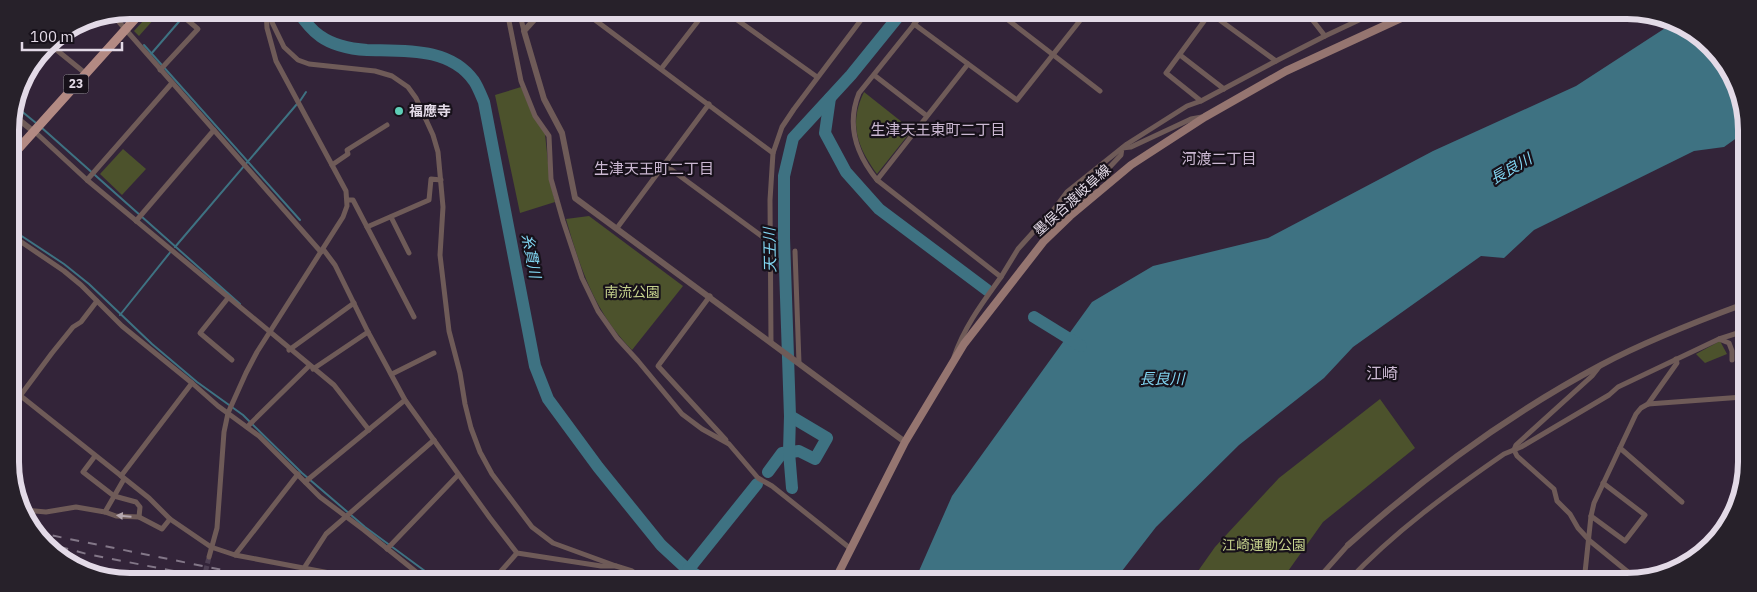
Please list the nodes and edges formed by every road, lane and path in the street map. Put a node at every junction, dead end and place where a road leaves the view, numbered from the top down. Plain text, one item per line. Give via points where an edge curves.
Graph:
1 (130, 19) edge
2 (132, 19) edge
3 (187, 19) edge
4 (266, 19) edge
5 (270, 19) edge
6 (510, 19) edge
7 (520, 19) edge
8 (535, 19) edge
9 (594, 19) edge
10 (700, 19) edge
11 (736, 19) edge
12 (861, 19) edge
13 (918, 19) edge
14 (1009, 19) edge
15 (1081, 19) edge
16 (1206, 19) edge
17 (1218, 19) edge
18 (1312, 19) edge
19 (1361, 19) edge
20 (1401, 19) edge
21 (117, 20) edge
22 (914, 24) junction
23 (123, 28) junction
24 (524, 31) junction
25 (1325, 36) junction
26 (54, 48) edge
27 (1052, 55) junction
28 (1180, 55) junction
29 (1276, 60) junction
30 (968, 64) junction
31 (662, 69) junction
32 (160, 70) junction
33 (83, 72) junction
34 (874, 74) junction
35 (817, 78) junction
36 (172, 83) junction
37 (1224, 89) junction
38 (1100, 91) dead end
39 (1201, 101) junction
40 (709, 104) junction
41 (927, 116) junction
42 (1205, 117) junction
43 (19, 120) edge
44 (387, 125) dead end
45 (31, 129) junction
46 (214, 130) junction
47 (19, 140) edge
48 (19, 146) edge
49 (1122, 148) junction
50 (773, 153) junction
51 (332, 165) junction
52 (665, 165) junction
53 (88, 180) junction
54 (441, 180) junction
55 (877, 180) junction
56 (348, 200) junction
57 (1070, 216) junction
58 (391, 217) junction
59 (136, 221) junction
60 (367, 227) junction
61 (617, 228) junction
62 (19, 241) edge
63 (770, 243) junction
64 (322, 250) junction
65 (794, 251) dead end
66 (409, 254) dead end
67 (1001, 276) junction
68 (710, 296) junction
69 (228, 298) junction
70 (97, 300) junction
71 (354, 302) junction
72 (1738, 307) edge
73 (414, 318) dead end
74 (368, 332) junction
75 (270, 333) junction
76 (1738, 333) edge
77 (1719, 339) junction
78 (773, 344) junction
79 (289, 350) junction
80 (434, 353) dead end
81 (1676, 359) junction
82 (232, 360) dead end
83 (1732, 360) dead end
84 (796, 361) junction
85 (951, 364) junction
86 (1600, 366) junction
87 (311, 368) junction
88 (392, 374) junction
89 (192, 383) junction
90 (20, 396) joint
91 (1738, 397) edge
92 (406, 400) junction
93 (1648, 404) junction
94 (228, 413) junction
95 (247, 427) junction
96 (369, 430) junction
97 (434, 440) junction
98 (905, 442) junction
99 (729, 444) junction
100 (1620, 448) junction
101 (1514, 450) junction
102 (95, 456) junction
103 (298, 474) junction
104 (458, 474) junction
105 (122, 477) junction
106 (305, 482) junction
107 (1603, 483) junction
108 (114, 496) junction
109 (1682, 502) dead end
110 (30, 511) edge
111 (105, 512) junction
112 (1591, 516) junction
113 (139, 517) junction
114 (346, 517) junction
115 (170, 519) junction
116 (1590, 541) junction
117 (1348, 545) joint
118 (211, 547) junction
119 (387, 549) junction
120 (850, 549) junction
121 (516, 553) junction
122 (235, 555) junction
123 (209, 557) tunnel mouth
124 (616, 566) junction
125 (304, 568) junction
126 (332, 573) edge
127 (417, 573) edge
128 (499, 573) edge
129 (635, 573) edge
130 (839, 573) edge
131 (1323, 573) edge
132 (1356, 573) edge
133 (1585, 573) edge
134 (1630, 573) edge

1 - 23 main road, 23
2 - 23 main road, 23
3 - 32 street via 198,29
4 - 51 street via 276,60
5 - 54 street via 284,48 298,60 375,71 392,76 408,87 434,135
6 - 99 street via 521,81 535,116 549,136 551,179 587,290 617,338 682,414
7 - 24 street
8 - 24 street
9 - 31 street
10 - 31 street
11 - 35 street
12 - 35 street
13 - 22 street
14 - 27 street
15 - 27 street
16 - 28 street
17 - 29 street
18 - 25 street
19 - 25 street
20 - 42 main road, 墨俣合渡岐阜線 via 1286,72
21 - 23 street
22 - 30 street
22 - 34 street
23 - 32 street
23 - 33 main road, 23
24 - 61 street via 544,99 562,133 575,198
25 - 29 street
26 - 33 street
27 - 30 street via 1017,100
27 - 38 street
28 - 37 street
28 - 39 street via 1166,73
29 - 37 street
30 - 41 street
31 - 40 street
32 - 36 street
33 - 45 main road, 23
34 - 41 street
34 - 55 street via 859,93 852,126 856,146
35 - 50 street via 782,127
36 - 46 street
36 - 53 street
37 - 39 street
39 - 49 street via 1187,106
40 - 50 street
40 - 52 street
41 - 55 street
42 - 49 street
42 - 57 main road, 墨俣合渡岐阜線 via 1131,165
43 - 45 street
44 - 51 street via 347,150 348,154
45 - 47 main road, 23
45 - 48 main road, 23
45 - 53 street
46 - 59 street
46 - 64 street
49 - 57 street via 1121,155 1077,202
49 - 67 street via 1067,192 1018,248
50 - 63 street
51 - 56 street
52 - 61 street
52 - 63 street
53 - 59 street
54 - 58 street via 431,179 429,200
54 - 124 street via 440,255 449,331 471,428 480,452 492,474 532,527 553,543
55 - 67 street
56 - 60 street via 354,200
56 - 64 street via 343,216
57 - 85 main road, 墨俣合渡岐阜線 via 1017,274
58 - 60 street
58 - 66 street
59 - 69 street
60 - 73 street
61 - 68 street
62 - 70 street via 64,271
63 - 78 street
64 - 71 street via 335,265
64 - 75 street
65 - 84 street
67 - 85 street via 962,336
68 - 78 street
68 - 99 street via 658,366
69 - 75 street
69 - 82 street via 200,333
70 - 89 street
70 - 90 street
71 - 74 street
71 - 79 street
72 - 86 street via 1644,344
74 - 87 street
74 - 88 street
75 - 79 street
75 - 94 street via 246,373
76 - 77 street
77 - 81 street
77 - 83 street via 1729,343
78 - 84 street
79 - 87 street
80 - 88 street
81 - 93 street via 1677,364
81 - 101 street via 1618,387
84 - 98 street
85 - 98 main road, 墨俣合渡岐阜線
86 - 101 street
86 - 117 street via 1471,446 1387,510
87 - 95 street
87 - 96 street via 334,385
88 - 92 street
89 - 94 street
89 - 105 street
90 - 102 street
91 - 93 street
92 - 96 street
92 - 97 street
93 - 100 street via 1636,414
94 - 95 street
94 - 118 street via 217,528
95 - 103 street
96 - 106 street
97 - 104 street
97 - 114 street
98 - 120 main road, 墨俣合渡岐阜線
99 - 120 street via 758,478
100 - 107 street
100 - 109 street
101 - 116 street via 1554,490 1557,501
101 - 132 street via 1504,454 1415,520
102 - 105 street
102 - 108 street via 83,472
103 - 106 street
103 - 122 street
104 - 119 street
104 - 121 street
105 - 108 street
105 - 115 street
106 - 114 street
107 - 112 street
107 - 112 street via 1645,515 1625,541
108 - 111 street
108 - 113 street via 136,502 140,507
110 - 111 street via 46,512 76,507
113 -> 111 street
112 - 116 street
113 - 115 street via 162,529
114 - 119 street
114 - 125 street via 326,534
115 - 118 street
116 - 133 street
116 - 134 street
117 - 131 street
118 - 122 street
118 - 123 street
119 - 127 street
120 - 130 main road, 墨俣合渡岐阜線
121 - 124 street
121 - 128 street
122 - 125 street
124 - 129 street
125 - 126 street

